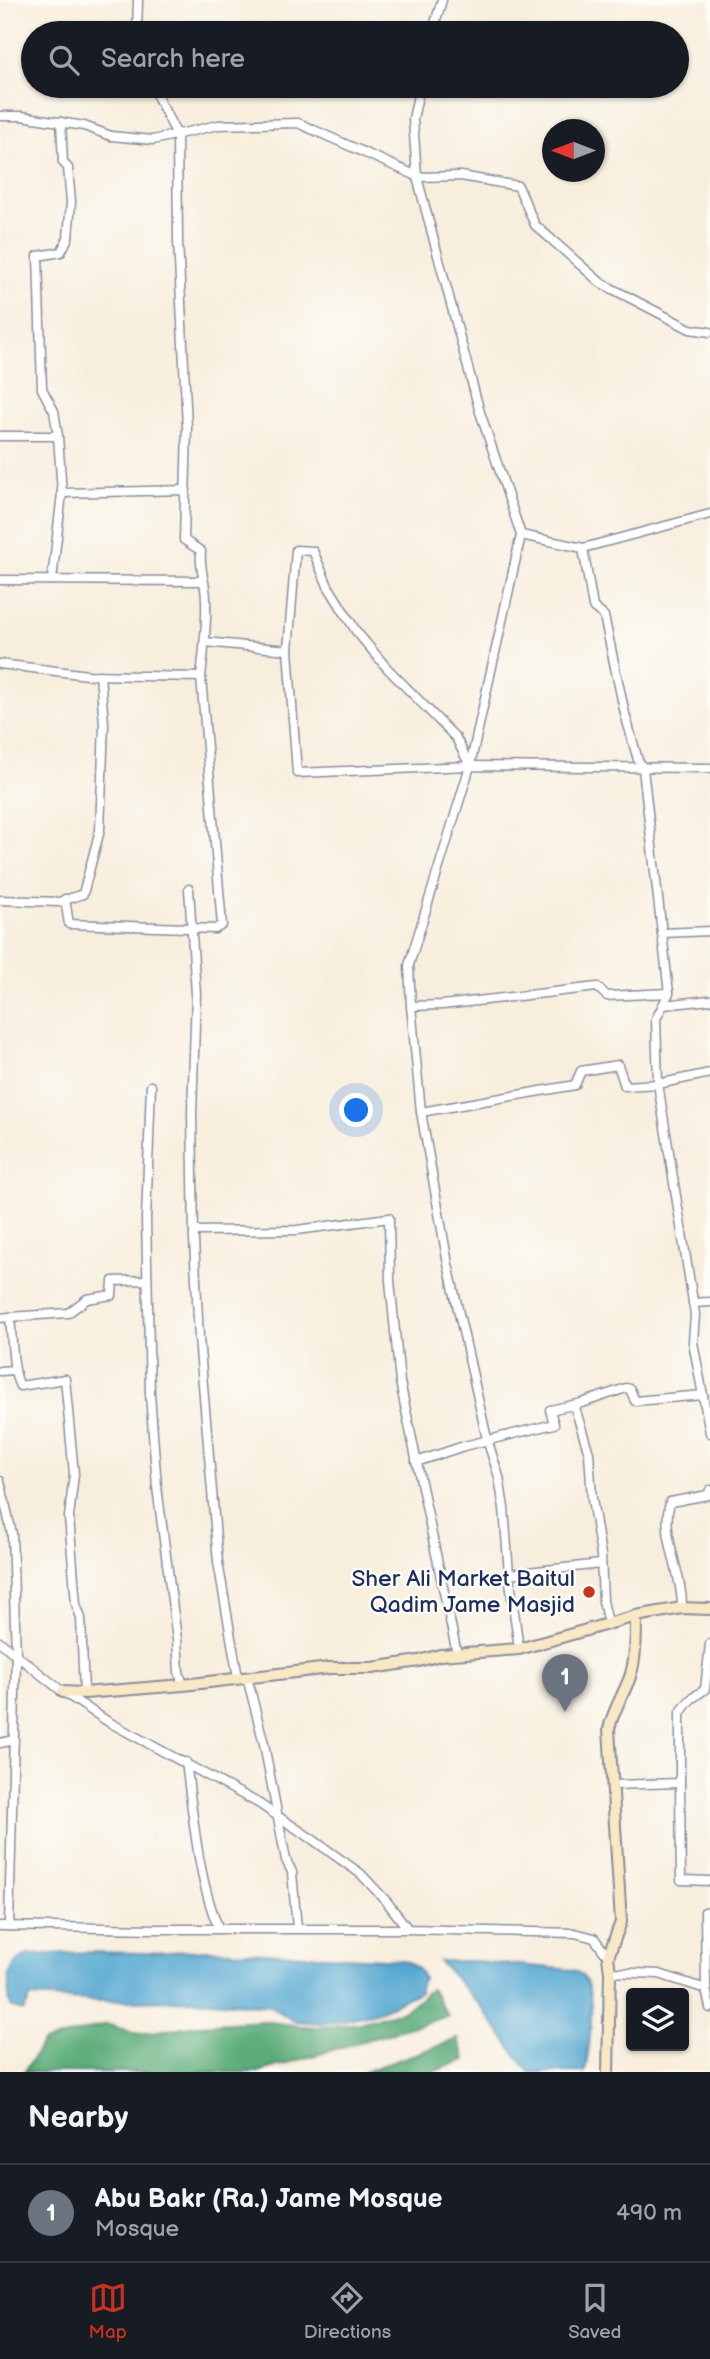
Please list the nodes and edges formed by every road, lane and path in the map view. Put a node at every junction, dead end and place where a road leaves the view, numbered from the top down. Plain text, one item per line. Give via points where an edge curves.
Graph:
1 (138, 0) edge
2 (442, 0) edge
3 (137, 21) edge
4 (436, 21) edge
5 (158, 98) edge
6 (417, 98) edge
7 (0, 116) edge
8 (61, 122) junction
9 (177, 135) junction
10 (417, 176) junction
11 (710, 332) edge
12 (0, 436) edge
13 (58, 436) junction
14 (186, 490) junction
15 (62, 493) junction
16 (710, 514) edge
17 (521, 535) junction
18 (583, 548) junction
19 (0, 580) edge
20 (52, 580) junction
21 (203, 581) junction
22 (205, 642) junction
23 (288, 650) junction
24 (0, 664) edge
25 (100, 675) junction
26 (201, 677) junction
27 (470, 766) junction
28 (710, 768) edge
29 (643, 769) junction
30 (189, 890) dead end
31 (0, 900) edge
32 (65, 900) junction
33 (192, 928) junction
34 (710, 931) edge
35 (662, 933) junction
36 (670, 993) junction
37 (710, 1000) edge
38 (663, 1005) junction
39 (411, 1006) junction
40 (710, 1073) edge
41 (658, 1084) junction
42 (151, 1086) dead end
43 (421, 1112) junction
44 (194, 1231) junction
45 (147, 1280) junction
46 (710, 1302) edge
47 (693, 1303) junction
48 (10, 1317) junction
49 (0, 1318) edge
50 (14, 1370) junction
51 (0, 1371) edge
52 (703, 1395) junction
53 (574, 1405) junction
54 (710, 1433) edge
55 (487, 1439) junction
56 (416, 1462) junction
57 (0, 1480) edge
58 (710, 1490) edge
59 (601, 1564) junction
60 (509, 1574) junction
61 (682, 1608) junction
62 (710, 1609) edge
63 (636, 1616) junction
64 (608, 1623) junction
65 (0, 1642) edge
66 (710, 1644) edge
67 (519, 1649) junction
68 (457, 1654) junction
69 (16, 1655) junction
70 (242, 1678) junction
71 (183, 1685) junction
72 (63, 1692) junction
73 (84, 1693) junction
74 (14, 1740) junction
75 (0, 1744) edge
76 (186, 1762) junction
77 (680, 1783) junction
78 (612, 1785) junction
79 (279, 1816) junction
80 (710, 1881) edge
81 (710, 1912) edge
82 (4, 1926) edge
83 (297, 1928) junction
84 (219, 1929) junction
85 (408, 1929) junction
86 (608, 1957) junction
87 (610, 1972) junction
88 (706, 1989) junction
89 (710, 2008) edge
90 (608, 2072) edge

1 - 3 street
2 - 4 street
5 - 9 street
6 - 10 street via 413,119
7 - 8 street
8 - 9 street via 111,136 153,140
8 - 13 street via 71,202 68,238 61,252 38,256 42,388 54,411
9 - 10 street via 218,125 298,123
9 - 14 street
10 - 11 street via 461,176 518,186 534,225 601,283 690,329
10 - 17 street via 479,409
12 - 13 street
13 - 15 street
14 - 15 street
14 - 21 street via 184,540 201,551
15 - 20 street
16 - 18 street
17 - 18 street
17 - 27 street
18 - 29 street via 593,607 604,616 625,714
19 - 20 street
20 - 21 street
21 - 22 street
22 - 23 street
22 - 26 street
23 - 27 street via 297,773
23 - 27 street via 296,550 313,551 356,631 456,738
24 - 25 street
25 - 26 street
25 - 32 street via 104,724 100,830 83,894
26 - 33 street via 222,925
27 - 29 street
27 - 39 street via 409,965
28 - 29 street
29 - 35 street
30 - 33 street
31 - 32 street
32 - 33 street via 69,924
33 - 44 street via 196,995
34 - 35 street
35 - 36 street
36 - 38 street
36 - 39 street via 607,996 597,987
37 - 38 street
38 - 41 street via 656,1019
39 - 43 street
40 - 41 street
41 - 43 street via 625,1086 618,1065 581,1071 575,1085
41 - 47 street
42 - 45 street
43 - 55 street via 447,1264
44 - 56 street via 297,1230 389,1218 400,1382
44 - 70 street via 218,1562
45 - 48 street via 113,1281 112,1296 88,1299 68,1313
45 - 71 street via 153,1444
46 - 47 street
47 - 52 street via 693,1342
48 - 49 street
48 - 50 street
50 - 51 street
50 - 73 street via 20,1385 65,1379 74,1474 69,1517
52 - 53 street via 635,1401 626,1388
52 - 54 street
53 - 55 street via 550,1410 554,1424
53 - 59 street via 589,1453
55 - 56 street
55 - 60 street via 503,1498
56 - 68 street
57 - 69 street via 12,1534
58 - 61 street via 708,1495 670,1502 666,1515
59 - 60 street
59 - 64 street
60 - 67 street
61 - 62 street
61 - 63 street
63 - 64 street
63 - 78 street via 633,1665 609,1729
64 - 67 street
65 - 69 street
66 - 77 street via 705,1689 680,1713
67 - 68 street
68 - 70 street via 372,1668
69 - 72 street
69 - 74 street
70 - 71 street
70 - 79 street
71 - 73 street
72 - 73 street
72 - 76 street
74 - 75 street
74 - 82 street
76 - 79 street
76 - 84 street via 199,1852
77 - 78 street
77 - 80 street via 681,1880
78 - 86 street via 621,1923
79 - 83 street via 292,1872
79 - 85 street via 361,1874
81 - 88 street via 705,1912
82 - 84 street
83 - 84 street
83 - 85 street
85 - 86 street via 575,1933 594,1938
86 - 87 street
87 - 88 street via 659,1974
87 - 90 street
88 - 89 street

